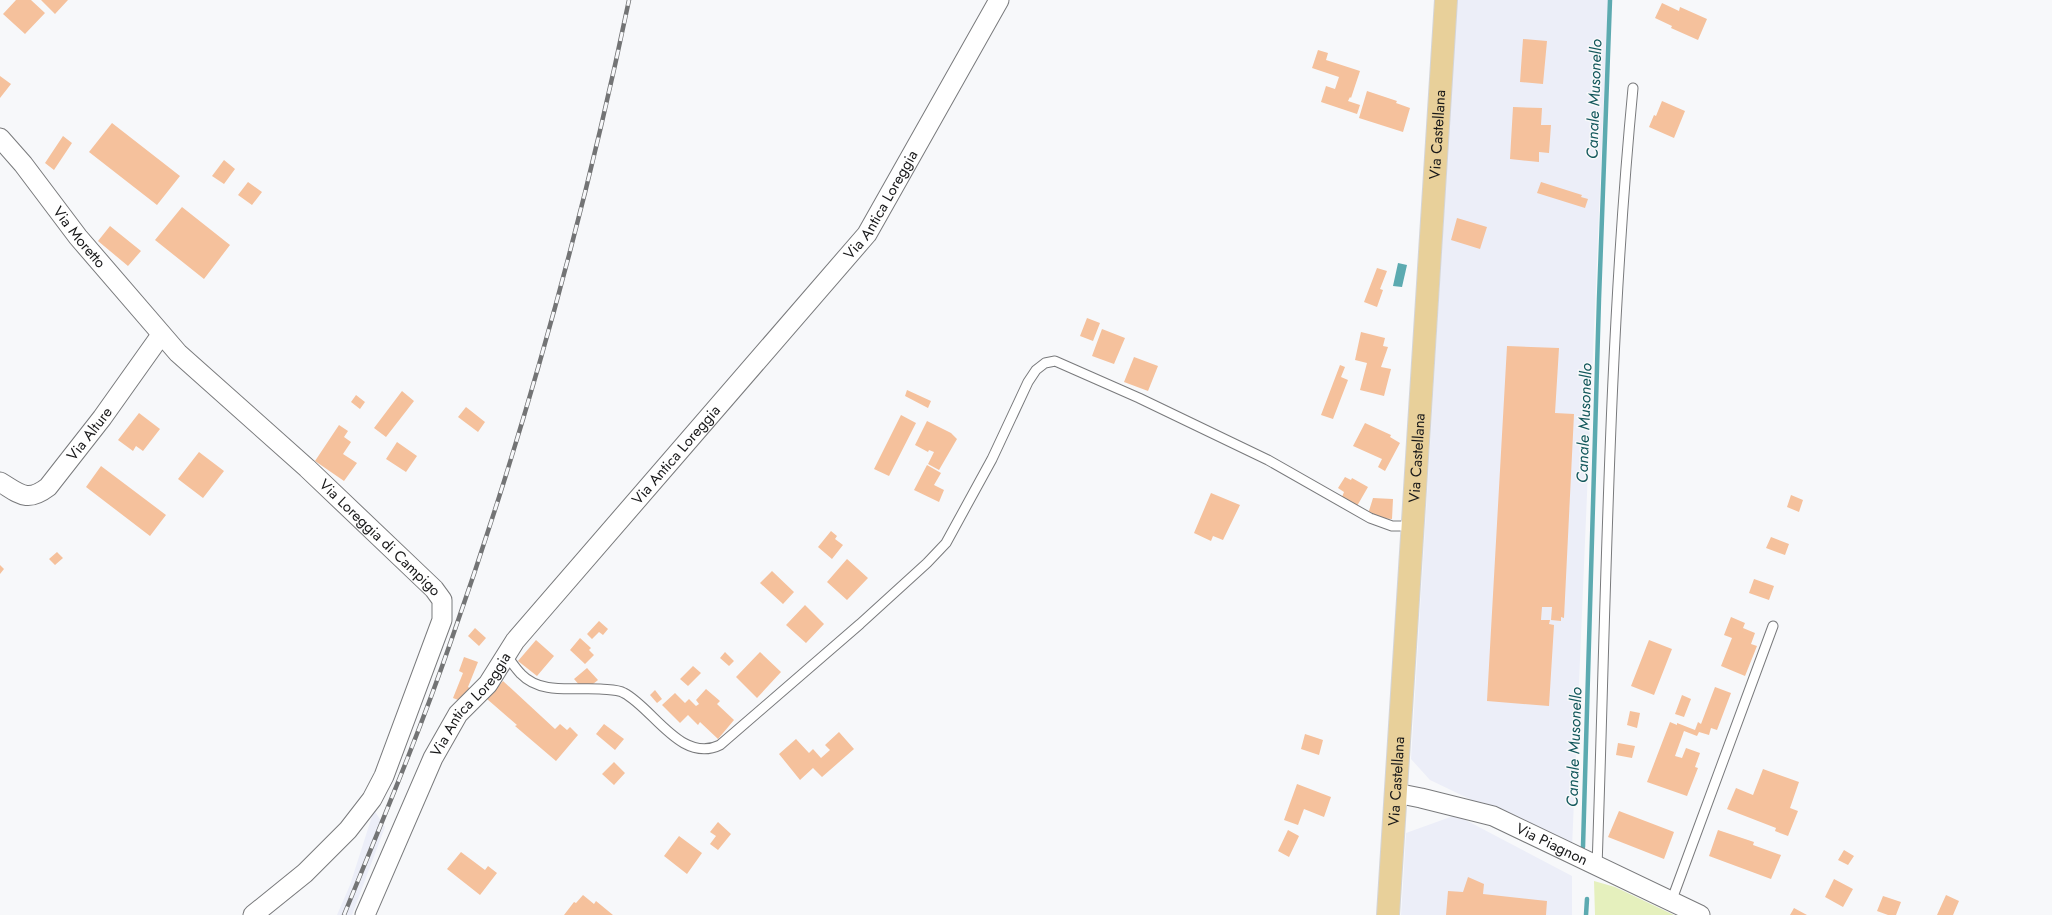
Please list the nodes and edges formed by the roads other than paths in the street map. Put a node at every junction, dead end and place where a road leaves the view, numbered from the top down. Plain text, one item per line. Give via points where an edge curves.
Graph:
1 (999, 0) edge
2 (1446, 0) edge
3 (1633, 88) dead end
4 (0, 138) edge
5 (161, 335) junction
6 (0, 482) edge
7 (1413, 526) junction
8 (1773, 626) dead end
9 (506, 655) junction
10 (1396, 794) junction
11 (1597, 867) junction
12 (1670, 902) junction
13 (253, 915) edge
14 (365, 915) edge
15 (1388, 915) edge
16 (1700, 915) edge

1 - 9 street, Via Antica Loreggia via 867,234 514,641
2 - 7 main road, Via Castellana
3 - 11 lane via 1614,338
4 - 5 street, Via Moretto via 78,237
5 - 6 street, Via Alture via 102,418 48,487 37,495 23,496
5 - 13 street, Via Loreggia di Campigo via 307,468 434,589 442,600 442,620 378,789 357,819 332,846 305,873
7 - 9 lane via 1392,526 1370,518 1268,460 1055,361 1045,363 1036,370 1028,382 992,459 946,543 866,619 720,745 710,750 680,742 624,693 595,689 545,688 522,675
7 - 10 main road, Via Castellana
8 - 12 lane
9 - 14 street, Via Antica Loreggia via 488,684 458,714 433,758
10 - 11 street, Via Piagnon via 1493,816
10 - 15 main road, Via Castellana
11 - 12 street, Via Piagnon
12 - 16 street, Via Piagnon

